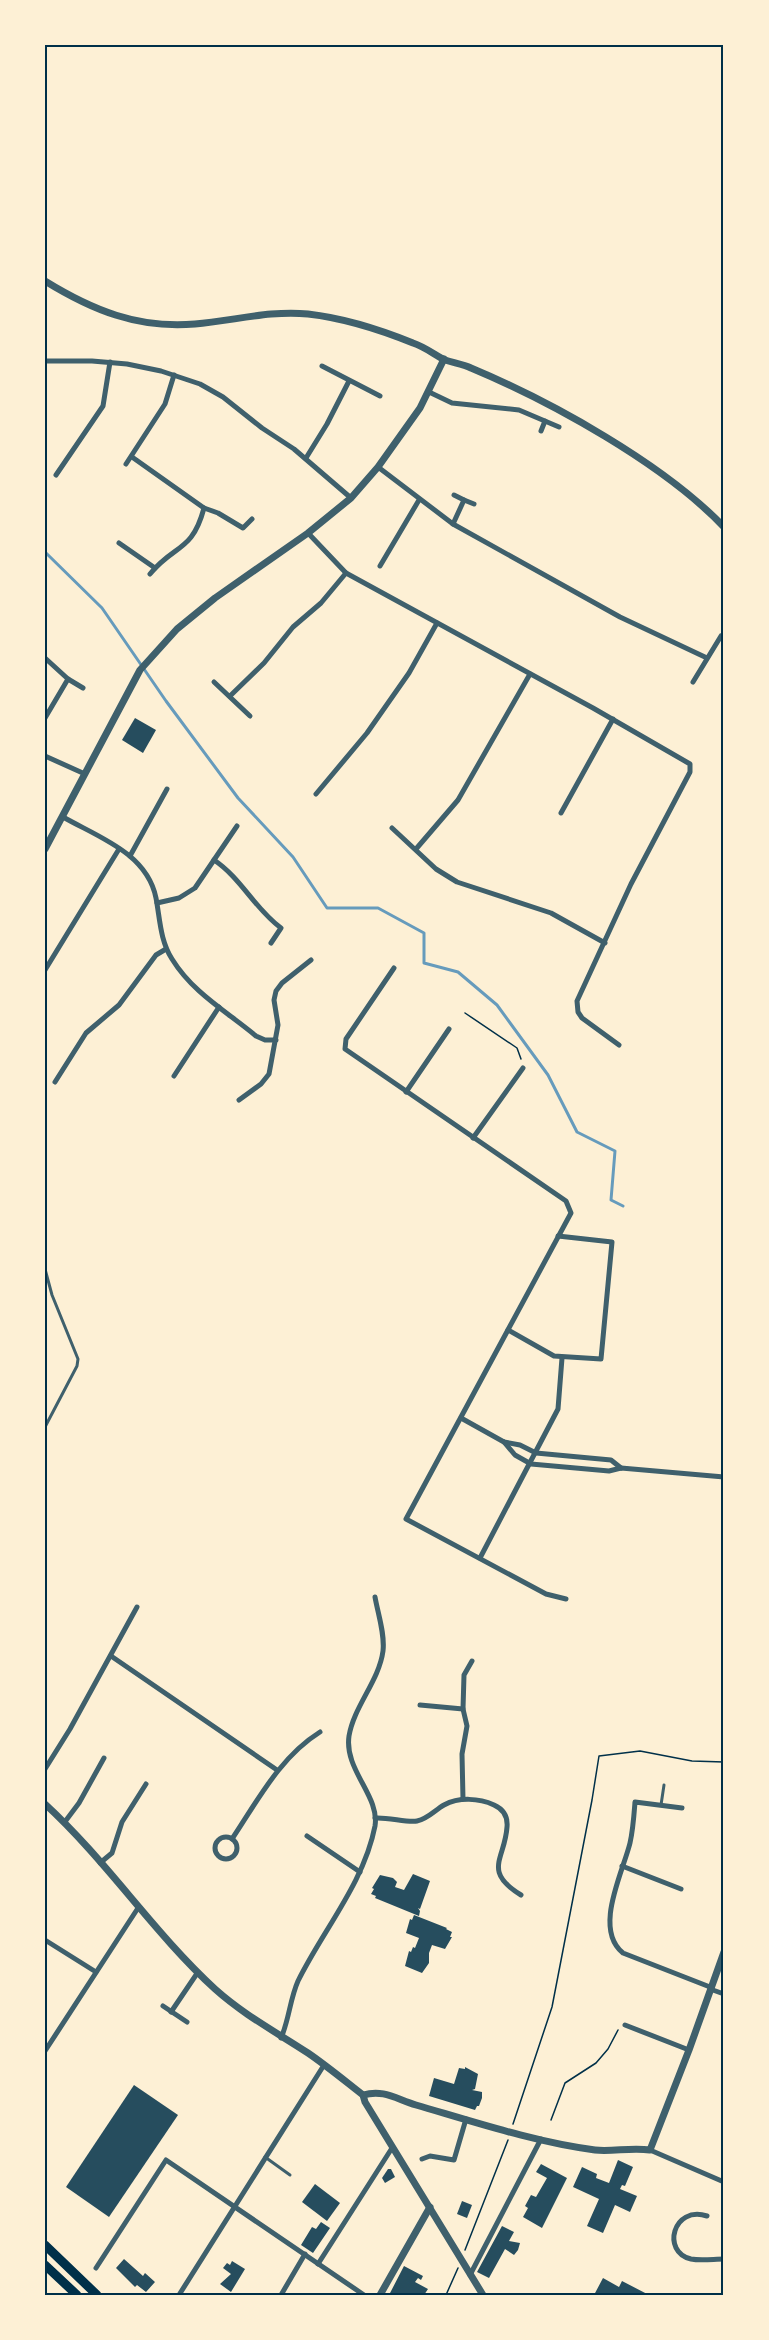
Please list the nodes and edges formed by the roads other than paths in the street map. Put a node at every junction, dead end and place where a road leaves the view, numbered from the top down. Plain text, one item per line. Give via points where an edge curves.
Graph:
1 (45, 281) edge
2 (444, 359) junction
3 (45, 361) edge
4 (110, 362) junction
5 (322, 366) dead end
6 (174, 375) junction
7 (349, 381) junction
8 (429, 392) junction
9 (380, 396) dead end
10 (545, 421) junction
11 (559, 427) dead end
12 (541, 431) dead end
13 (132, 457) junction
14 (306, 458) junction
15 (126, 464) dead end
16 (378, 467) junction
17 (56, 475) dead end
18 (454, 495) dead end
19 (351, 498) junction
20 (419, 500) junction
21 (464, 500) junction
22 (474, 504) dead end
23 (204, 508) junction
24 (252, 519) dead end
25 (453, 524) junction
26 (724, 528) edge
27 (308, 533) junction
28 (119, 543) dead end
29 (380, 566) dead end
30 (155, 568) junction
31 (346, 573) junction
32 (150, 574) dead end
33 (437, 623) junction
34 (721, 636) dead end
35 (45, 658) edge
36 (707, 658) junction
37 (530, 674) junction
38 (68, 679) junction
39 (214, 682) dead end
40 (693, 682) dead end
41 (83, 688) dead end
42 (230, 696) junction
43 (250, 716) dead end
44 (45, 718) edge
45 (613, 719) junction
46 (45, 756) edge
47 (85, 774) junction
48 (167, 789) dead end
49 (316, 794) dead end
50 (561, 813) dead end
51 (63, 817) junction
52 (237, 825) dead end
53 (392, 828) dead end
54 (45, 849) edge
55 (119, 849) junction
56 (416, 849) junction
57 (130, 856) junction
58 (214, 860) junction
59 (157, 903) junction
60 (271, 943) dead end
61 (605, 943) junction
62 (166, 949) junction
63 (45, 955) edge
64 (52, 958) junction
65 (311, 960) dead end
66 (394, 968) dead end
67 (45, 970) edge
68 (219, 1007) junction
69 (448, 1029) dead end
70 (276, 1040) junction
71 (619, 1045) dead end
72 (523, 1068) road end
73 (174, 1076) dead end
74 (56, 1082) dead end
75 (406, 1092) junction
76 (239, 1100) dead end
77 (474, 1138) junction
78 (558, 1236) junction
79 (45, 1269) edge
80 (508, 1330) junction
81 (562, 1358) junction
82 (461, 1418) junction
83 (45, 1427) edge
84 (504, 1442) junction
85 (536, 1453) junction
86 (531, 1464) junction
87 (621, 1468) junction
88 (724, 1477) edge
89 (480, 1558) junction
90 (375, 1597) dead end
91 (566, 1599) dead end
92 (137, 1607) dead end
93 (111, 1656) junction
94 (472, 1661) dead end
95 (420, 1705) dead end
96 (463, 1709) junction
97 (320, 1732) dead end
98 (104, 1758) dead end
99 (45, 1768) edge
100 (278, 1770) junction
101 (146, 1784) dead end
102 (664, 1785) dead end
103 (463, 1800) junction
104 (45, 1804) edge
105 (661, 1805) junction
106 (682, 1808) dead end
107 (375, 1818) junction
108 (64, 1823) junction
109 (307, 1836) dead end
110 (232, 1839) junction
111 (100, 1863) junction
112 (622, 1866) junction
113 (360, 1872) junction
114 (681, 1889) dead end
115 (520, 1895) dead end
116 (138, 1908) junction
117 (45, 1940) edge
118 (724, 1952) edge
119 (96, 1972) junction
120 (198, 1972) junction
121 (710, 1988) junction
122 (724, 1994) edge
123 (163, 2006) dead end
124 (171, 2012) junction
125 (187, 2022) dead end
126 (625, 2025) road end
127 (281, 2038) junction
128 (689, 2050) junction
129 (45, 2051) edge
130 (324, 2065) junction
131 (363, 2094) junction
132 (466, 2119) junction
133 (541, 2139) junction
134 (392, 2148) junction
135 (650, 2150) junction
136 (265, 2157) junction
137 (422, 2159) dead end
138 (290, 2175) dead end
139 (724, 2182) edge
140 (234, 2206) junction
141 (430, 2207) junction
142 (707, 2216) dead end
143 (45, 2245) edge
144 (305, 2254) junction
145 (724, 2259) edge
146 (318, 2264) junction
147 (45, 2265) edge
148 (96, 2268) dead end
149 (470, 2275) junction
150 (77, 2295) edge
151 (97, 2295) edge
152 (179, 2295) edge
153 (281, 2295) edge
154 (364, 2295) edge
155 (380, 2295) edge
156 (483, 2295) edge

1 - 2 street via 81,303 130,320 179,324 273,313 309,314 413,343
2 - 8 street
2 - 26 street via 533,397 599,434 681,489
3 - 4 street
4 - 6 street
4 - 17 street via 103,406
5 - 7 street
6 - 13 street via 165,404
6 - 14 street via 223,396
7 - 9 street
7 - 14 street
8 - 10 street via 452,403 508,407
8 - 16 street
10 - 11 street
10 - 12 street
13 - 15 street
13 - 23 street
14 - 19 street
16 - 19 street
16 - 20 street
18 - 21 street
19 - 27 street
20 - 25 street
20 - 29 street
21 - 22 street
21 - 25 street
23 - 24 street via 243,528
23 - 30 street via 190,541
25 - 36 street via 620,617
27 - 31 street
27 - 47 street via 215,598 161,646 132,681
28 - 30 street
30 - 32 street
31 - 33 street
31 - 42 street
33 - 37 street
33 - 49 street via 368,733
34 - 36 street
35 - 38 street
36 - 40 street
37 - 45 street
37 - 56 street via 458,800
38 - 41 street
38 - 44 street
39 - 42 street
42 - 43 street
45 - 50 street
45 - 61 street via 686,761 691,768
46 - 47 street
47 - 51 street
48 - 57 street
51 - 54 street
51 - 55 street
52 - 58 street
53 - 56 street
55 - 57 street
55 - 64 street
56 - 61 street via 436,870 457,882 551,914
57 - 59 street via 147,874
58 - 59 street via 191,891
58 - 60 street via 281,928
59 - 62 street
61 - 71 street via 577,1006 582,1018
62 - 68 street via 189,982
62 - 74 street via 151,960 119,1005 86,1033
63 - 64 street
64 - 67 street
65 - 70 street via 276,991
66 - 75 street via 344,1046
68 - 70 street via 260,1038
68 - 73 street
69 - 75 street
70 - 76 street via 267,1078
72 - 77 street
75 - 77 street
77 - 78 street via 568,1203 570,1216
78 - 80 street
78 - 81 street via 612,1242 601,1359
79 - 83 lane via 78,1359
80 - 81 street
80 - 82 street
81 - 85 street via 558,1410
82 - 84 street
82 - 89 street via 406,1519
84 - 85 street
84 - 86 street via 515,1455
85 - 86 street
85 - 87 street via 608,1460
86 - 87 street via 609,1471
86 - 89 street
87 - 88 street
89 - 91 street via 546,1594
90 - 107 street via 383,1650 353,1724 349,1746 353,1767
92 - 93 street
93 - 99 street
93 - 100 street
94 - 96 street via 465,1675
95 - 96 street
96 - 103 street via 467,1726 462,1754
97 - 100 street via 304,1742
98 - 108 street
100 - 110 street
101 - 111 street via 122,1822 112,1853
102 - 105 lane
103 - 107 street via 445,1804 416,1822
103 - 115 street via 501,1808 507,1826 498,1866 503,1882
104 - 108 street
105 - 106 street
105 - 112 street via 635,1802
107 - 113 street
108 - 111 street
109 - 113 street
110 - 110 street via 236,1853 226,1859 220,1857 216,1853 217,1842 225,1837
111 - 116 street
112 - 114 street
112 - 121 street via 612,1905 611,1934 617,1947 627,1955
113 - 127 street via 297,1983
116 - 119 street
116 - 120 street
117 - 119 street
118 - 121 street
119 - 129 street
120 - 124 street
120 - 127 street via 243,2013
121 - 122 street
121 - 128 street
123 - 124 street
124 - 125 street
126 - 128 street
127 - 130 street
128 - 135 street
130 - 131 street
130 - 136 street
131 - 132 street via 381,2092
131 - 134 street
132 - 133 street
132 - 137 street via 454,2160 430,2156
133 - 135 street via 597,2150
133 - 149 street
134 - 141 street
134 - 146 street
135 - 139 street
136 - 138 lane
136 - 140 street
140 - 144 street
140 - 148 street via 166,2160
140 - 152 street
141 - 149 street
141 - 155 street
142 - 145 street via 693,2214 680,2222 675,2231 676,2246 690,2259
143 - 151 highway
144 - 146 street
144 - 153 street
146 - 154 street
147 - 150 highway
149 - 156 street

